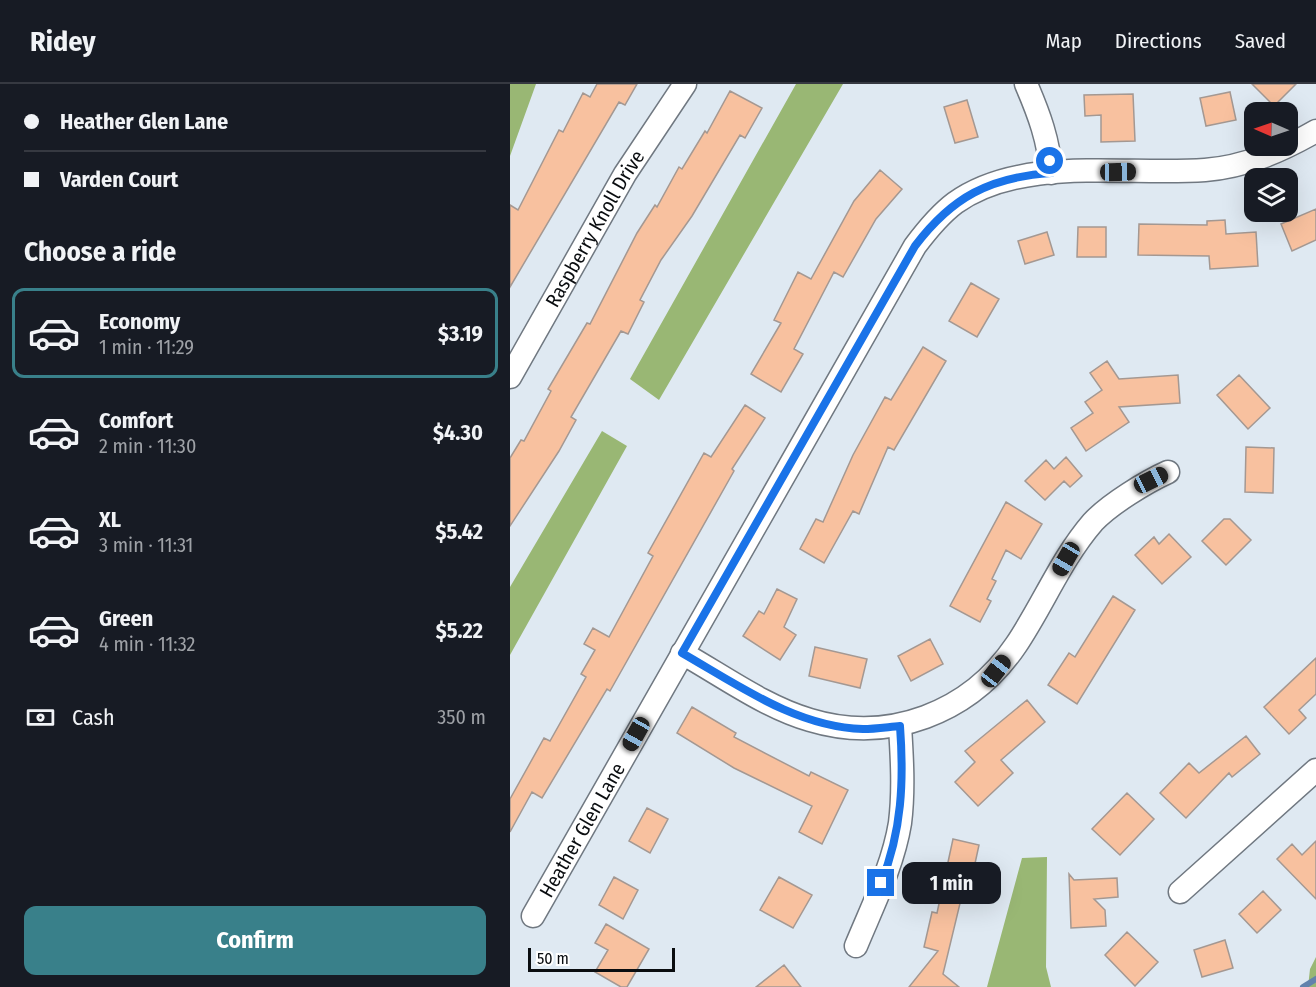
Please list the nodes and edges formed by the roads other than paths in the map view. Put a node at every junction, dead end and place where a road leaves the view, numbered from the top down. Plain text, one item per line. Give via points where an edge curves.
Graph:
1 (685, 84) edge
2 (1026, 84) edge
3 (1316, 131) edge
4 (1051, 173) junction
5 (510, 377) edge
6 (1168, 471) dead end
7 (682, 653) junction
8 (900, 726) junction
9 (1316, 770) edge
10 (1180, 892) dead end
11 (533, 916) dead end
12 (856, 946) dead end

1 - 5 street, Raspberry Knoll Drive via 625,174
2 - 4 street via 1047,139
3 - 4 street, Heather Glen Lane via 1260,159 1206,170
4 - 7 street, Heather Glen Lane via 1021,175 991,184 956,202 933,222 915,246
6 - 8 street via 1095,520 1066,559 1016,645 981,686 943,710
7 - 8 street via 781,709 809,720 864,729
7 - 11 street, Heather Glen Lane
8 - 12 street via 903,774 899,825 890,862
9 - 10 street

